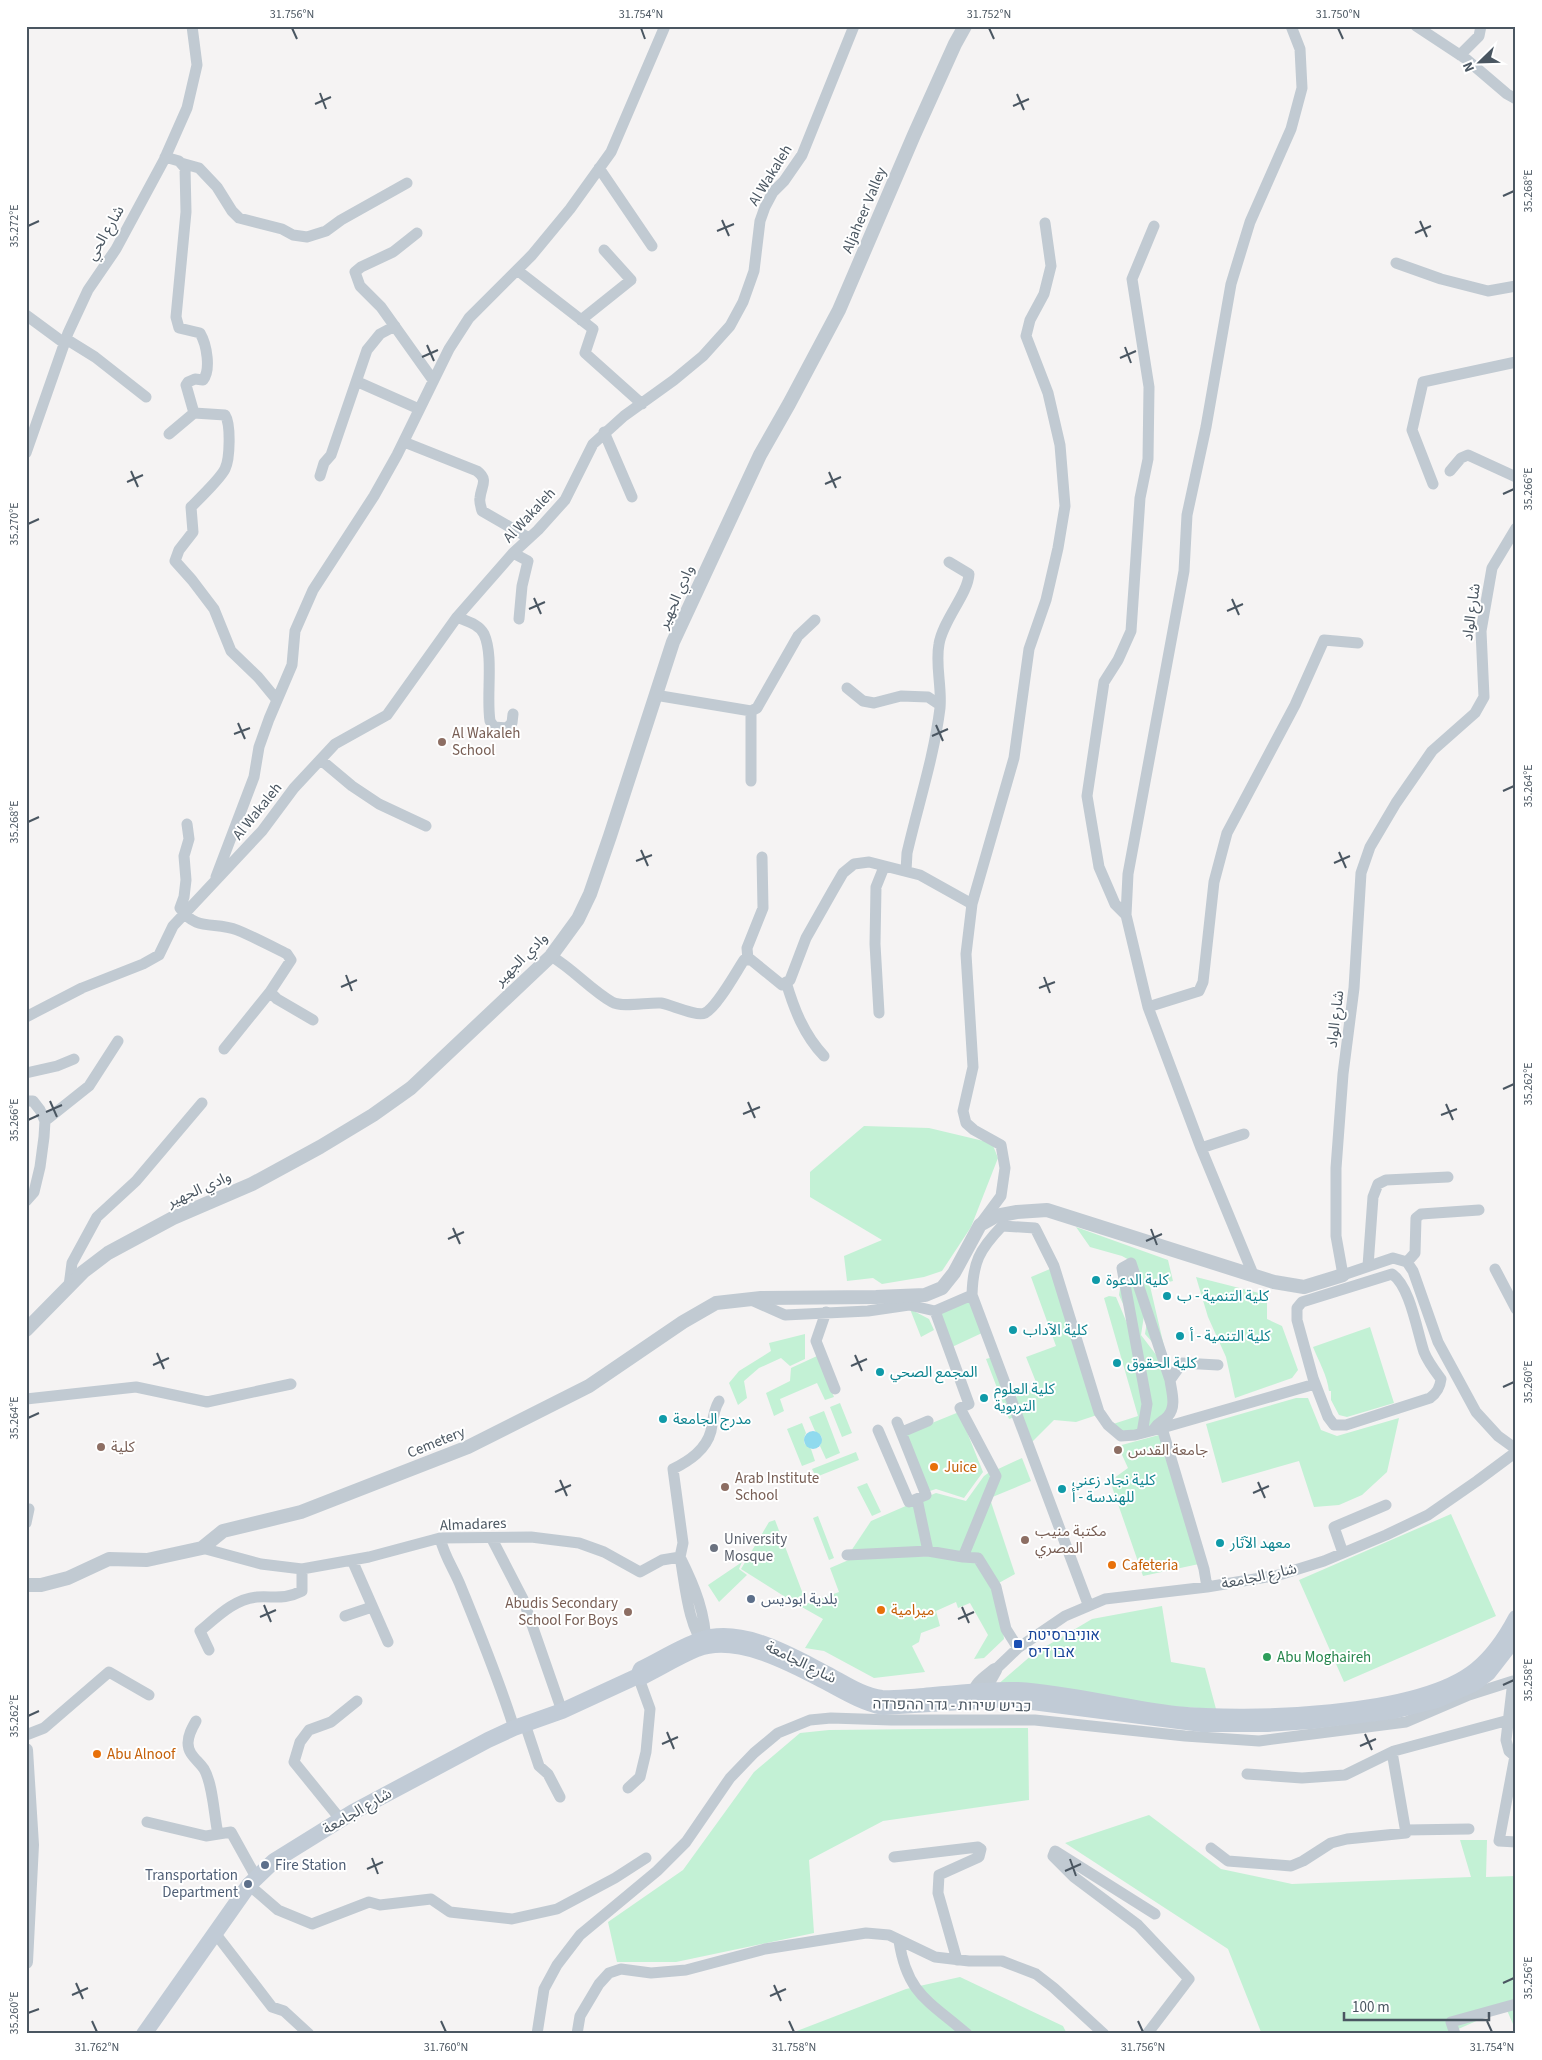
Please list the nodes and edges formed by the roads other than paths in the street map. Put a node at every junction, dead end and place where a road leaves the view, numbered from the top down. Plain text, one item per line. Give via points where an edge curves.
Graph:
1 (192, 26) edge
2 (665, 26) edge
3 (854, 26) edge
4 (966, 26) edge
5 (1291, 26) edge
6 (1416, 26) edge
7 (1481, 26) edge
8 (1460, 55) junction
9 (1516, 99) edge
10 (165, 157) junction
11 (181, 164) junction
12 (599, 168) junction
13 (407, 183) dead end
14 (1045, 223) dead end
15 (1154, 226) dead end
16 (418, 233) dead end
17 (652, 246) dead end
18 (604, 250) dead end
19 (1396, 263) dead end
20 (517, 270) junction
21 (1516, 286) edge
22 (26, 315) edge
23 (581, 320) junction
24 (395, 326) junction
25 (65, 341) junction
26 (1516, 362) edge
27 (433, 380) junction
28 (358, 382) junction
29 (146, 397) dead end
30 (642, 404) junction
31 (789, 404) joint
32 (419, 409) junction
33 (194, 413) junction
34 (604, 432) junction
35 (169, 434) dead end
36 (404, 442) junction
37 (26, 453) edge
38 (1450, 471) dead end
39 (320, 476) dead end
40 (1516, 477) edge
41 (1433, 484) dead end
42 (632, 497) dead end
43 (1516, 528) edge
44 (529, 538) junction
45 (514, 553) junction
46 (949, 562) dead end
47 (458, 617) junction
48 (519, 619) dead end
49 (815, 620) dead end
50 (1358, 644) dead end
51 (847, 688) dead end
52 (655, 695) junction
53 (277, 700) junction
54 (940, 705) junction
55 (751, 711) junction
56 (513, 714) dead end
57 (321, 760) junction
58 (750, 782) dead end
59 (187, 824) dead end
60 (426, 826) dead end
61 (762, 857) dead end
62 (884, 867) junction
63 (906, 871) junction
64 (213, 883) junction
65 (972, 904) junction
66 (184, 914) junction
67 (1126, 915) junction
68 (551, 956) junction
69 (748, 960) junction
70 (786, 982) junction
71 (270, 992) junction
72 (1148, 1007) junction
73 (879, 1013) dead end
74 (26, 1017) edge
75 (313, 1020) dead end
76 (118, 1041) dead end
77 (224, 1049) dead end
78 (824, 1056) dead end
79 (74, 1060) dead end
80 (26, 1073) edge
81 (26, 1101) edge
82 (202, 1103) dead end
83 (45, 1122) junction
84 (1244, 1134) dead end
85 (1201, 1148) junction
86 (1448, 1177) dead end
87 (26, 1200) edge
88 (1479, 1210) dead end
89 (980, 1225) junction
90 (1407, 1262) junction
91 (1368, 1266) junction
92 (1495, 1269) dead end
93 (1253, 1274) junction
94 (1343, 1275) junction
95 (69, 1286) junction
96 (972, 1295) junction
97 (749, 1299) junction
98 (1516, 1309) edge
99 (935, 1311) junction
100 (826, 1312) junction
101 (26, 1330) edge
102 (1218, 1365) dead end
103 (1170, 1380) junction
104 (291, 1384) dead end
105 (1315, 1384) junction
106 (835, 1389) dead end
107 (26, 1399) edge
108 (719, 1401) dead end
109 (928, 1421) dead end
110 (1158, 1429) junction
111 (878, 1430) dead end
112 (1142, 1433) junction
113 (1516, 1451) edge
114 (917, 1499) junction
115 (1386, 1505) dead end
116 (29, 1509) dead end
117 (26, 1523) edge
118 (440, 1538) junction
119 (492, 1539) junction
120 (202, 1548) junction
121 (928, 1551) junction
122 (1343, 1553) junction
123 (847, 1555) dead end
124 (680, 1557) junction
125 (963, 1558) junction
126 (352, 1560) junction
127 (302, 1568) junction
128 (26, 1585) edge
129 (1207, 1587) junction
130 (1088, 1604) junction
131 (372, 1607) junction
132 (345, 1616) dead end
133 (1516, 1618) edge
134 (1516, 1637) edge
135 (388, 1642) dead end
136 (704, 1642) junction
137 (1018, 1648) junction
138 (209, 1650) dead end
139 (995, 1670) joint
140 (638, 1676) junction
141 (976, 1694) junction
142 (149, 1695) dead end
143 (358, 1701) dead end
144 (562, 1711) junction
145 (1509, 1720) junction
146 (196, 1721) dead end
147 (520, 1726) junction
148 (26, 1735) edge
149 (26, 1750) edge
150 (1392, 1752) junction
151 (1516, 1757) edge
152 (1246, 1774) dead end
153 (628, 1788) dead end
154 (560, 1797) dead end
155 (341, 1820) junction
156 (147, 1822) dead end
157 (1469, 1829) dead end
158 (1406, 1830) junction
159 (218, 1834) junction
160 (1516, 1842) edge
161 (1211, 1848) dead end
162 (894, 1856) dead end
163 (646, 1858) dead end
164 (252, 1881) junction
165 (27, 1911) edge
166 (1155, 1914) dead end
167 (215, 1933) junction
168 (899, 1941) junction
169 (957, 1960) junction
170 (26, 1962) edge
171 (1516, 2004) edge
172 (144, 2034) edge
173 (309, 2034) edge
174 (537, 2034) edge
175 (577, 2034) edge
176 (967, 2034) edge
177 (1104, 2034) edge
178 (1147, 2034) edge
179 (1454, 2034) edge

1 - 10 street, شارع الحي via 197,65 186,108
2 - 12 street via 610,152
3 - 30 street, Al Wakaleh via 802,155 773,192 765,208 760,221 754,271 730,326 703,356
4 - 31 street, Aljaheer Valley via 918,126 838,310
5 - 67 street via 1300,49 1302,88 1292,129 1250,222 1231,284 1188,515 1184,571 1128,874
6 - 8 street
7 - 8 street via 1479,36
8 - 9 street
10 - 11 street
10 - 25 street, شارع الحي via 116,249 88,290
11 - 13 street via 199,168 239,218 307,237 326,231
11 - 33 street via 185,168 186,212 176,317 179,328 200,333 208,367 203,380 195,379 186,386
12 - 17 street
12 - 20 street via 570,209
14 - 65 street via 1051,266 1044,294 1030,320 1026,336 1050,402 1060,445 1065,506 1046,600 1029,649 1014,758
15 - 67 street via 1132,279 1149,387 1148,459 1140,498 1131,631 1104,682 1087,796 1099,867 1114,904
16 - 24 street via 355,272 360,286
18 - 23 street via 631,280
19 - 21 street via 1488,291
20 - 23 street
20 - 27 street via 468,318
22 - 25 street
23 - 30 street via 593,330 585,353
24 - 27 street
24 - 28 street via 380,334 367,350
25 - 29 street via 95,357
25 - 37 street, شارع الحي
26 - 41 street via 1423,382 1412,430
27 - 32 street
28 - 32 street
28 - 39 street
30 - 34 street, Al Wakaleh
31 - 52 street, وادي الجهير via 716,546 673,642
32 - 36 street
33 - 35 street
33 - 53 street via 225,415 230,434 225,468 191,507 193,532 175,561 214,609 231,651
34 - 42 street
34 - 44 street, Al Wakaleh via 593,444 565,500
36 - 44 street via 477,470 485,483 480,499 482,511
36 - 53 street via 374,496 313,590 295,630 292,665
38 - 40 street via 1460,458 1468,455
43 - 94 street, شارع الواد via 1492,568 1481,631 1484,697 1475,713 1432,751 1370,847 1361,873 1354,988 1336,1168 1336,1236
44 - 45 street, Al Wakaleh
45 - 47 street, Al Wakaleh
45 - 48 street via 528,561
46 - 54 street via 969,574 939,642
47 - 56 street via 474,624 483,633 490,721 494,727 506,728 512,723
47 - 57 street, Al Wakaleh via 387,715 335,744
49 - 55 street via 798,636 757,708
50 - 72 street via 1324,640 1295,705 1227,833 1214,882 1203,982 1199,991
51 - 54 street via 863,701 874,703 901,696 928,697
52 - 55 street
52 - 68 street, وادي الجهير via 590,894 578,919
53 - 64 street via 259,747 254,777
54 - 63 street via 937,732 907,853
55 - 58 street
57 - 60 street via 379,804
57 - 64 street, Al Wakaleh via 294,788 262,831
59 - 66 street via 186,880 180,908
61 - 69 street via 763,908 747,948
62 - 63 street
62 - 70 street via 869,862 854,864 843,873 806,938 790,980
62 - 73 street via 876,887
63 - 65 street via 920,875
64 - 66 street, Al Wakaleh
65 - 89 street via 966,954 973,1067 963,1111 966,1123 974,1130 1002,1145 1005,1168 1001,1196
66 - 71 street via 195,923 235,929 288,954 291,960
66 - 74 street, Al Wakaleh via 173,926 159,955 82,988
67 - 72 street
68 - 69 street via 613,1003 660,1003 698,1014 713,1006 744,960
68 - 95 street, وادي الجهير via 410,1088 373,1114 252,1184 173,1218 108,1253
69 - 70 street via 782,984
70 - 78 street via 802,1026 811,1043
71 - 75 street via 276,999
71 - 77 street
72 - 85 street
76 - 83 street via 89,1086
79 - 80 street
81 - 83 street via 33,1101
82 - 95 street via 136,1181 97,1217 72,1263
83 - 87 street via 34,1192
84 - 85 street
85 - 93 street
86 - 91 street via 1386,1180 1378,1184 1373,1197
88 - 90 street via 1421,1214 1416,1218 1415,1253
89 - 93 street via 996,1216 1047,1210
89 - 97 street, Cemetery via 954,1273 942,1288 925,1295
90 - 91 street via 1393,1258
90 - 113 street via 1438,1342 1476,1412
91 - 94 street
92 - 98 street
93 - 94 street via 1274,1282 1304,1287
95 - 101 street, وادي الجهير
96 - 99 street
96 - 112 street via 973,1272 984,1245 1002,1226 1036,1228 1054,1266 1099,1412 1121,1436
96 - 130 street
97 - 100 street via 785,1315
97 - 120 street, Cemetery via 716,1303 589,1386 468,1447 301,1512 223,1531
99 - 100 street via 909,1305
99 - 125 street via 969,1404 960,1408 996,1476
100 - 106 street via 816,1341
102 - 103 street via 1182,1362
103 - 110 street via 1173,1406 1168,1416 1158,1421
103 - 112 street via 1131,1263 1122,1268 1147,1404
104 - 107 street via 207,1402 136,1386
105 - 105 street via 1328,1417 1334,1425 1340,1426 1430,1398 1436,1393 1441,1379 1425,1354 1398,1278 1392,1274 1302,1302 1297,1320
105 - 110 street
108 - 124 street via 714,1408 709,1436 701,1448 692,1458 672,1469 683,1543
109 - 114 street via 899,1427 926,1495
110 - 112 street
110 - 129 street
111 - 114 street via 909,1502
113 - 122 street, شارع الجامعة via 1428,1514
114 - 121 street
115 - 122 street via 1334,1527
116 - 117 street
118 - 119 street, Almadares
118 - 126 street, Almadares
118 - 147 street via 444,1555 460,1584 500,1686
119 - 124 street, Almadares via 531,1537 579,1543 604,1552 640,1572 662,1560
119 - 144 street via 523,1599
120 - 127 street, Almadares via 261,1564
120 - 128 street via 147,1560 109,1559 68,1578
121 - 123 street
121 - 125 street
122 - 129 street, شارع الجامعة via 1279,1575
124 - 136 street via 701,1608 706,1627
125 - 137 street via 978,1558 996,1587 1006,1629
126 - 127 street, Almadares
126 - 131 street
127 - 138 street via 302,1591 292,1596 241,1600 200,1630
129 - 130 street, شارع الجامعة via 1125,1595
130 - 137 street, شارع الجامعة
131 - 132 street
131 - 135 street
133 - 141 main road via 1490,1656 1475,1671 1433,1692 1372,1707 1268,1715 1175,1714 1059,1694 1018,1690
134 - 141 main road via 1497,1663 1472,1684 1437,1700 1352,1716 1267,1724 1202,1724
136 - 140 main road, شارع الجامعة via 641,1669
136 - 141 main road, شارع الجامعة via 720,1636 773,1646 864,1693 882,1698
137 - 139 street, شارع الجامعة
139 - 141 street, شارع الجامعة via 980,1682
140 - 144 main road, شارع الجامعة
140 - 153 street via 650,1709 640,1777
142 - 148 street via 109,1672 44,1728
143 - 155 street via 331,1722 309,1730 300,1742 294,1762
144 - 147 main road, شارع الجامعة
145 - 150 street
145 - 151 street via 1506,1740 1509,1751
145 - 174 street, כביש שירות - גדר ההפרדה via 1513,1682 1469,1695 1406,1722 1260,1741 1035,1720 810,1720 778,1733 754,1753 730,1778 686,1842 580,1935 544,1989
146 - 159 street via 188,1744 210,1785
147 - 154 street via 539,1766 548,1774
147 - 155 main road, شارع الجامعة via 427,1771
149 - 165 street via 32,1845
150 - 152 street via 1345,1775 1302,1778
150 - 158 street
151 - 160 street via 1499,1841
155 - 164 main road, شارع الجامعة via 274,1861
156 - 159 street via 206,1836
157 - 158 street
158 - 161 street via 1406,1834 1332,1843 1291,1866 1228,1861
159 - 164 street via 231,1832
162 - 169 street via 981,1849 979,1856 940,1876 938,1893
163 - 164 street via 557,1909 512,1919 450,1912 430,1899 380,1905 369,1902 312,1924 278,1910
164 - 167 main road, شارع الجامعة
165 - 170 street
166 - 178 street via 1055,1851 1053,1856 1074,1877 1138,1925 1189,1979
167 - 172 main road, شارع الجامعة
167 - 173 street via 272,2007 284,2011
168 - 169 street via 935,1957
168 - 175 street via 889,1935 866,1933 766,1949 686,1970 651,1973 622,1969 610,1973 599,1984 580,2016
168 - 176 street via 908,1978 917,1991
169 - 177 street via 1002,1961 1036,1974
171 - 179 street via 1451,2022

